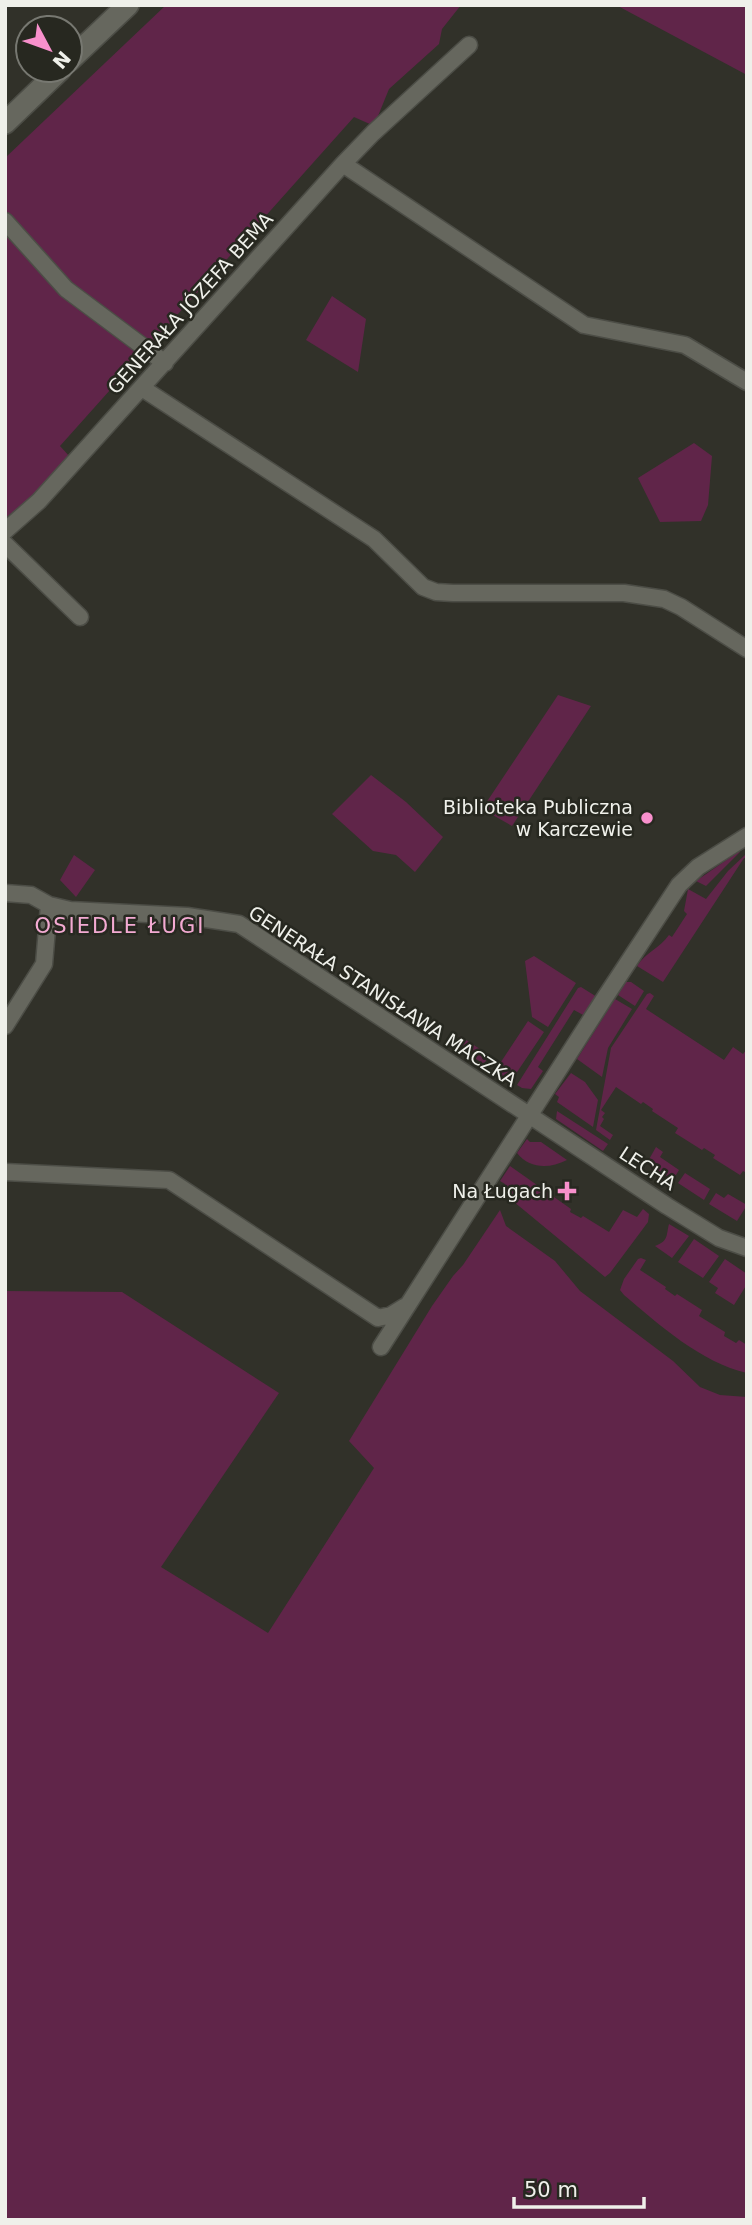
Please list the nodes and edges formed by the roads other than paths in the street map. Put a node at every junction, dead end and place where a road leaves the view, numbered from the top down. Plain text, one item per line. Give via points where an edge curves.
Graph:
1 (128, 5) edge
2 (469, 45) dead end
3 (84, 47) edge
4 (45, 84) edge
5 (6, 122) edge
6 (343, 163) junction
7 (5, 221) edge
8 (165, 363) junction
9 (747, 382) edge
10 (142, 388) junction
11 (5, 531) edge
12 (5, 544) edge
13 (80, 617) dead end
14 (747, 649) edge
15 (747, 836) edge
16 (5, 893) edge
17 (49, 905) junction
18 (5, 1026) edge
19 (529, 1116) junction
20 (5, 1172) edge
21 (747, 1248) edge
22 (408, 1305) junction
23 (381, 1347) dead end

1 - 3 street
2 - 6 street, GENERAŁA JÓZEFA BEMA
4 - 5 street
6 - 8 street, GENERAŁA JÓZEFA BEMA
6 - 9 street via 584,326 685,345
7 - 8 street via 66,289
8 - 10 street, GENERAŁA JÓZEFA BEMA
10 - 11 street, GENERAŁA JÓZEFA BEMA via 39,501
10 - 14 street via 374,539 423,587 453,593 652,597 681,607
12 - 13 street
15 - 19 street via 685,879
16 - 17 street, GENERAŁA STANISŁAWA MACZKA via 31,895
17 - 18 street via 44,964
17 - 19 street, GENERAŁA STANISŁAWA MACZKA via 239,924
19 - 21 street, LECHA via 719,1238
19 - 22 street
20 - 22 street via 169,1180 378,1318
22 - 23 street

